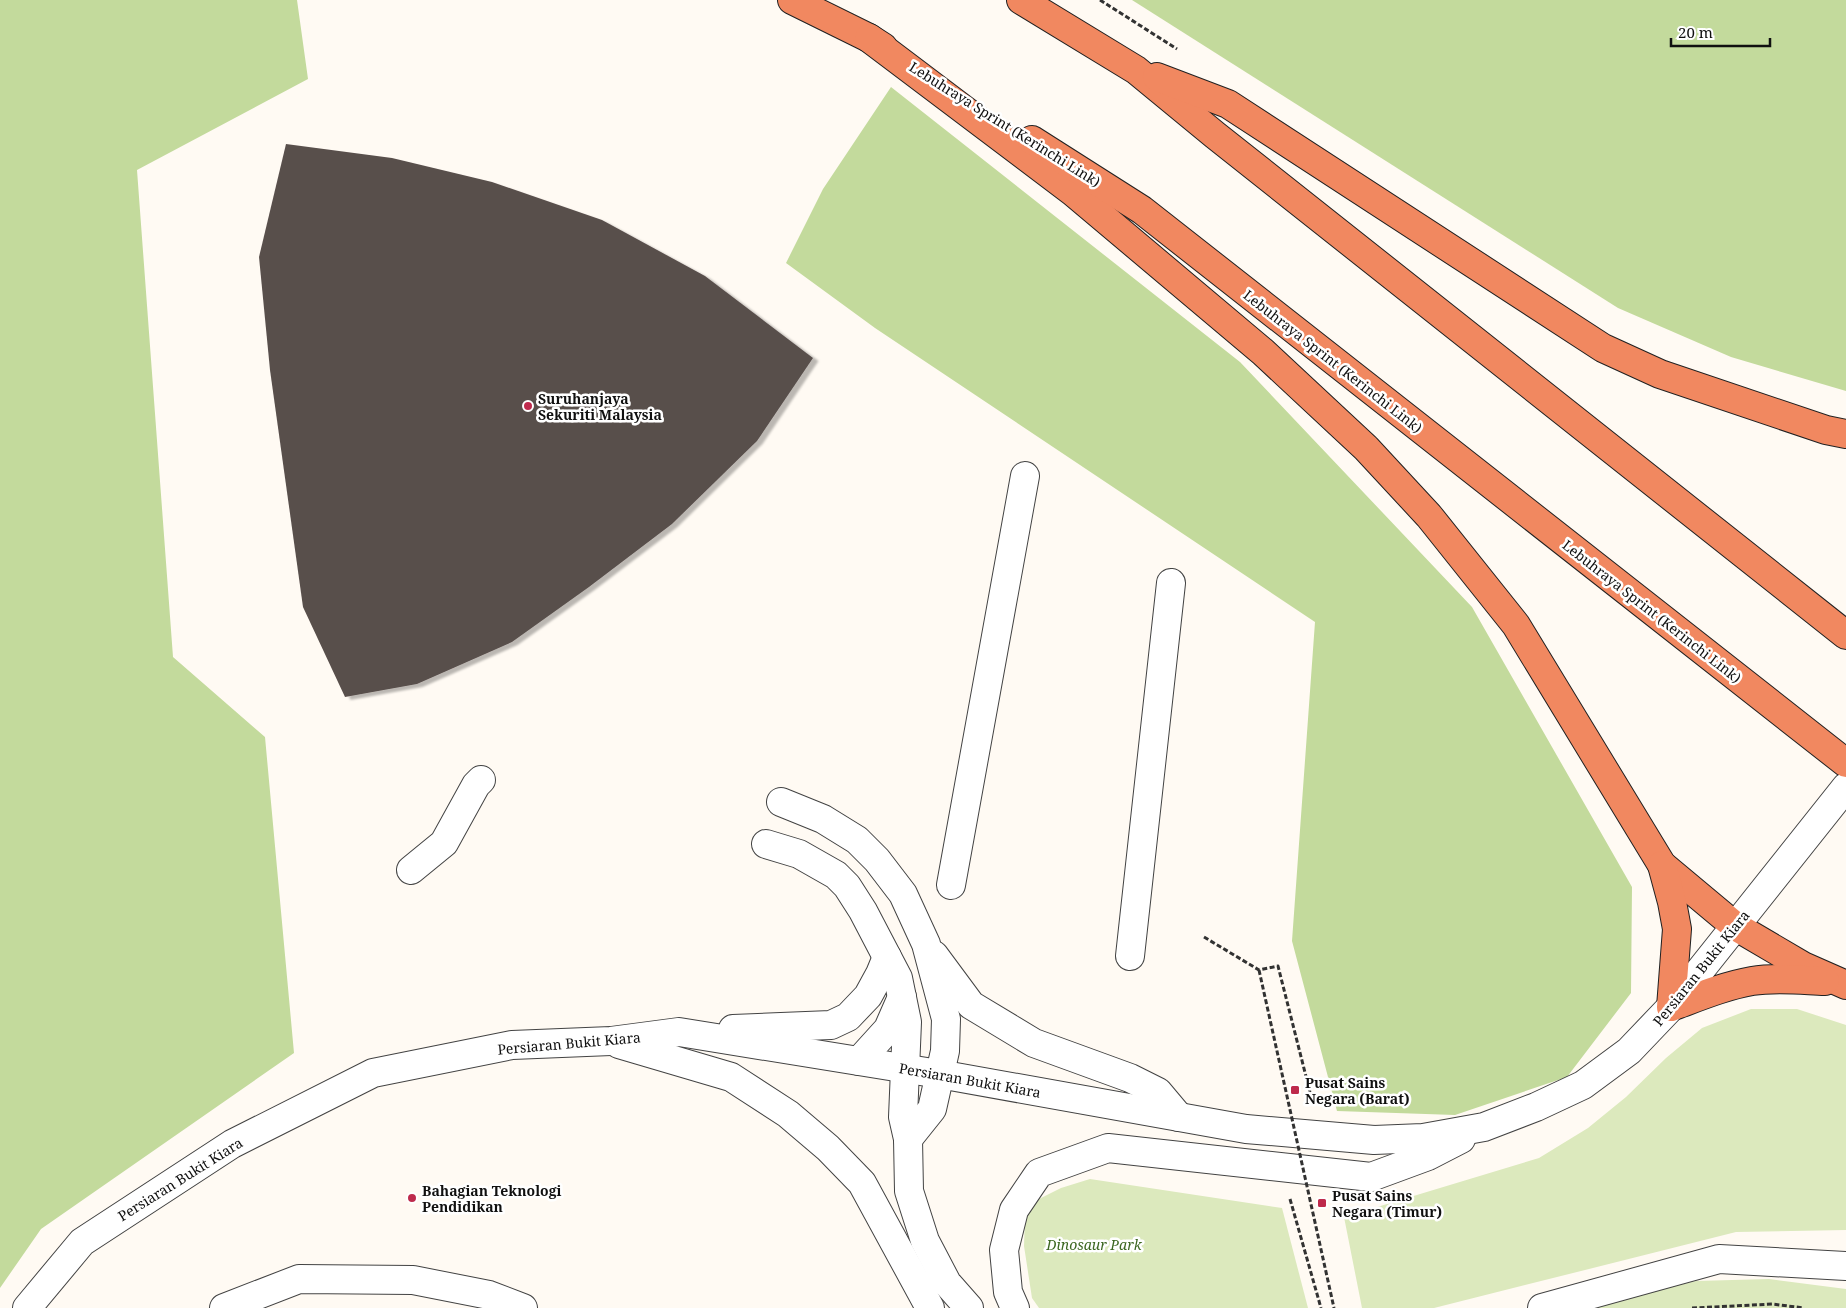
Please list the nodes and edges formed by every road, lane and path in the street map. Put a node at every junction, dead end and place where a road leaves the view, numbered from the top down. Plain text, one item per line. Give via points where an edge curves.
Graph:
1 (792, 0) edge
2 (1021, 0) edge
3 (869, 38) junction
4 (1136, 70) junction
5 (1846, 434) edge
6 (1025, 476) dead end
7 (1171, 583) dead end
8 (1846, 635) edge
9 (1846, 764) edge
10 (481, 780) dead end
11 (1846, 787) edge
12 (781, 802) dead end
13 (857, 840) junction
14 (766, 844) dead end
15 (1662, 865) junction
16 (411, 870) dead end
17 (836, 875) junction
18 (951, 886) dead end
19 (1735, 926) junction
20 (1204, 937) dead end
21 (926, 944) junction
22 (1130, 956) dead end
23 (887, 957) junction
24 (1259, 970) junction
25 (1841, 983) edge
26 (902, 997) junction
27 (1671, 1007) junction
28 (679, 1032) junction
29 (611, 1041) junction
30 (859, 1061) junction
31 (905, 1069) junction
32 (939, 1074) junction
33 (1179, 1117) junction
34 (1484, 1127) junction
35 (1322, 1136) junction
36 (908, 1140) junction
37 (1296, 1218) dead end
38 (1846, 1266) edge
39 (27, 1308) edge
40 (224, 1308) edge
41 (523, 1308) edge
42 (930, 1308) edge
43 (969, 1308) edge
44 (1014, 1308) edge
45 (1321, 1308) edge
46 (1334, 1308) edge
47 (1542, 1308) edge
48 (1692, 1308) edge
49 (1804, 1308) edge

1 - 3 highway, Lebuhraya Sprint (Kerinchi Link)
2 - 4 highway
3 - 9 highway, Lebuhraya Sprint (Kerinchi Link) via 1142,210
3 - 15 highway via 1073,192 1263,352 1366,448 1429,516 1516,625
4 - 5 highway via 1228,104 1603,348 1660,374
4 - 8 highway
6 - 18 street
7 - 22 street
10 - 16 street via 444,843
11 - 19 street, Persiaran Bukit Kiara
12 - 13 street via 823,819
13 - 17 street
13 - 21 street via 903,894
14 - 17 street via 799,854
15 - 19 highway
15 - 27 highway via 1677,929
17 - 23 street via 846,886
19 - 25 highway via 1803,966
19 - 27 street, Persiaran Bukit Kiara
20 - 24 path
21 - 32 street via 946,1019 945,1051
21 - 33 street via 971,1005 1034,1043 1130,1078 1158,1092
23 - 26 street via 898,978
23 - 28 street via 868,996 848,1017 831,1025
24 - 35 path via 1278,966
24 - 46 path, bridge
25 - 27 highway via 1754,980
26 - 30 street via 888,1029
26 - 31 street via 907,1022
27 - 34 street, Persiaran Bukit Kiara via 1629,1051 1583,1085
28 - 29 street, Persiaran Bukit Kiara
28 - 30 street, Persiaran Bukit Kiara
29 - 39 street, Persiaran Bukit Kiara via 512,1045 373,1073 232,1144 82,1242
29 - 42 street via 731,1077 788,1114 862,1183
30 - 31 street, Persiaran Bukit Kiara
31 - 32 street, Persiaran Bukit Kiara
31 - 36 street via 902,1117
32 - 33 street, Persiaran Bukit Kiara
32 - 36 street via 932,1109
33 - 35 street, Persiaran Bukit Kiara via 1246,1130
34 - 35 street, Persiaran Bukit Kiara via 1423,1138 1374,1140
34 - 44 street via 1428,1156 1371,1177 1108,1148 1039,1173 1014,1210 1004,1250 1008,1292
36 - 43 street via 909,1191 925,1241 947,1283
37 - 45 path
38 - 47 street via 1720,1259
40 - 41 street via 299,1279 412,1280 489,1295
48 - 49 path via 1772,1304

